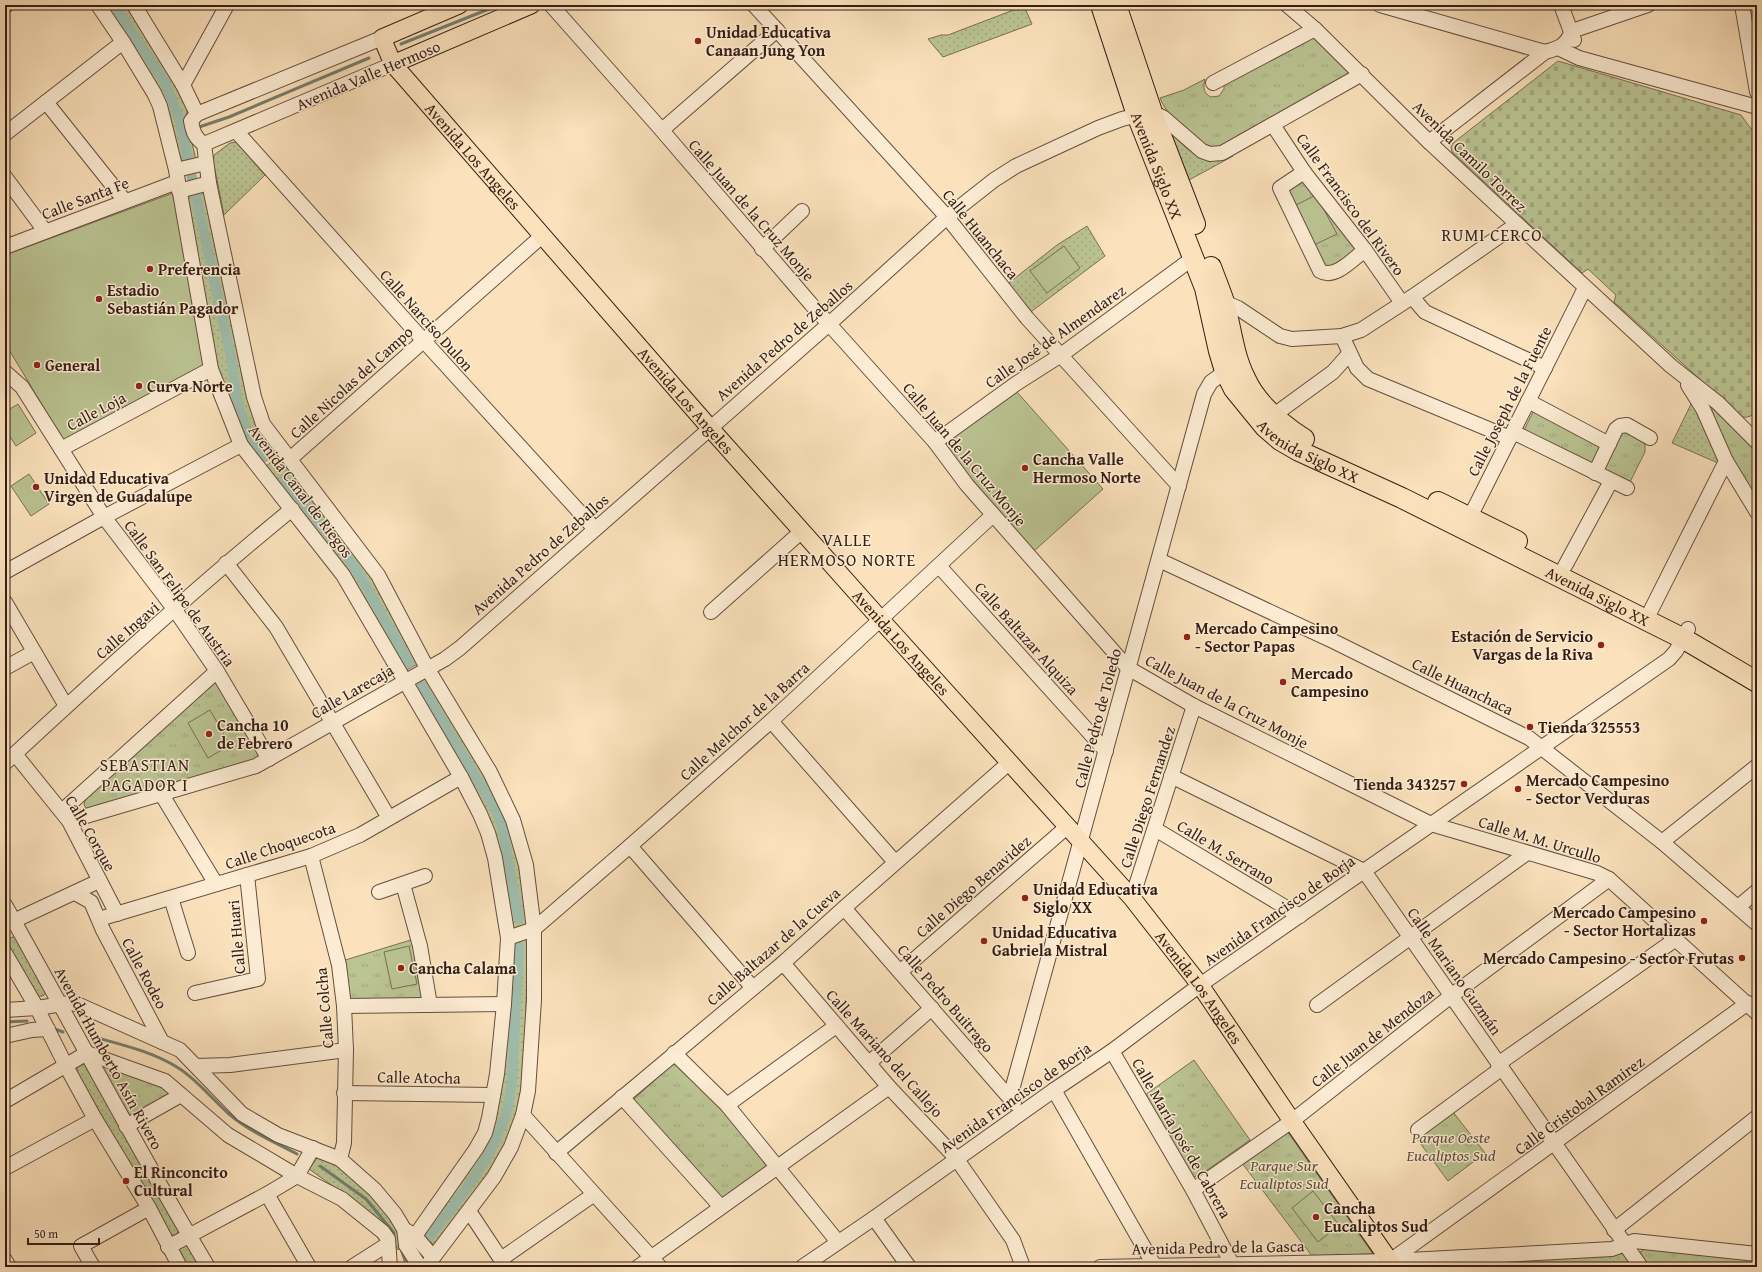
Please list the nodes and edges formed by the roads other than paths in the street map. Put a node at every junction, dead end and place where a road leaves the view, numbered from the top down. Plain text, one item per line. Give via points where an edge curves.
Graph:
1 (98, 5) edge
2 (134, 5) edge
3 (227, 5) edge
4 (459, 5) edge
5 (531, 5) edge
6 (551, 5) edge
7 (754, 5) edge
8 (1101, 5) edge
9 (1116, 5) edge
10 (1287, 5) edge
11 (1561, 5) edge
12 (1648, 5) edge
13 (1742, 5) edge
14 (1388, 6) edge
15 (1315, 29) junction
16 (777, 30) junction
17 (1572, 31) junction
18 (382, 38) junction
19 (123, 42) junction
20 (1551, 50) junction
21 (1579, 58) junction
22 (393, 64) junction
23 (1362, 74) junction
24 (1213, 83) dead end
25 (183, 85) junction
26 (1757, 92) edge
27 (46, 102) junction
28 (1757, 107) edge
29 (197, 114) junction
30 (1145, 114) junction
31 (1273, 125) junction
32 (662, 130) junction
33 (236, 131) junction
34 (5, 134) edge
35 (1429, 142) junction
36 (204, 144) junction
37 (1304, 172) junction
38 (5, 177) edge
39 (190, 177) junction
40 (125, 201) junction
41 (802, 211) dead end
42 (947, 217) junction
43 (1517, 224) junction
44 (45, 231) junction
45 (542, 236) junction
46 (5, 246) edge
47 (762, 249) junction
48 (1365, 250) junction
49 (1193, 258) junction
50 (1585, 288) junction
51 (1407, 300) junction
52 (1216, 303) junction
53 (829, 324) junction
54 (1342, 336) junction
55 (422, 340) junction
56 (1349, 354) junction
57 (1061, 355) junction
58 (1671, 366) junction
59 (1232, 367) junction
60 (1545, 368) junction
61 (211, 369) junction
62 (8, 379) edge
63 (1528, 401) junction
64 (1274, 415) junction
65 (710, 428) junction
66 (1511, 435) junction
67 (1650, 438) dead end
68 (935, 442) junction
69 (1757, 442) edge
70 (1609, 444) junction
71 (241, 445) junction
72 (61, 449) junction
73 (290, 459) junction
74 (1726, 461) junction
75 (1594, 472) junction
76 (1611, 481) junction
77 (1180, 486) junction
78 (1627, 488) dead end
79 (292, 509) junction
80 (1757, 512) edge
81 (993, 515) junction
82 (104, 517) junction
83 (1467, 523) junction
84 (595, 529) junction
85 (802, 531) junction
86 (1159, 560) junction
87 (226, 563) junction
88 (939, 566) junction
89 (1565, 566) junction
90 (5, 572) edge
91 (5, 602) edge
92 (175, 610) junction
93 (711, 612) dead end
94 (1649, 615) junction
95 (881, 620) junction
96 (1686, 634) junction
97 (34, 652) junction
98 (5, 668) edge
99 (427, 668) junction
100 (1128, 668) junction
101 (1757, 668) edge
102 (217, 672) junction
103 (405, 681) junction
104 (1757, 682) edge
105 (66, 706) junction
106 (1194, 706) junction
107 (771, 720) junction
108 (332, 723) junction
109 (1541, 748) junction
110 (1106, 751) junction
111 (10, 759) edge
112 (269, 759) junction
113 (1010, 762) junction
114 (1757, 766) edge
115 (1171, 776) junction
116 (461, 777) junction
117 (162, 795) junction
118 (65, 816) junction
119 (389, 818) junction
120 (1431, 824) junction
121 (1068, 826) junction
122 (1155, 829) junction
123 (1081, 840) junction
124 (1662, 842) junction
125 (630, 846) junction
126 (1527, 853) junction
127 (311, 856) junction
128 (895, 862) junction
129 (1364, 871) junction
130 (247, 875) junction
131 (425, 876) dead end
132 (1609, 879) junction
133 (99, 881) junction
134 (216, 884) junction
135 (403, 884) junction
136 (1757, 891) edge
137 (379, 892) dead end
138 (75, 893) junction
139 (171, 898) junction
140 (1132, 898) junction
141 (5, 905) edge
142 (1738, 907) junction
143 (844, 908) junction
144 (117, 914) junction
145 (1300, 916) junction
146 (99, 919) junction
147 (9, 923) edge
148 (1757, 924) edge
149 (534, 929) junction
150 (508, 938) junction
151 (1410, 938) junction
152 (1676, 939) junction
153 (5, 953) edge
154 (188, 953) dead end
155 (783, 963) junction
156 (900, 972) junction
157 (1200, 986) junction
158 (752, 988) junction
159 (195, 993) dead end
160 (1451, 996) junction
161 (61, 1004) junction
162 (504, 1004) junction
163 (430, 1005) junction
164 (1317, 1005) dead end
165 (344, 1006) junction
166 (37, 1008) junction
167 (932, 1008) junction
168 (1752, 1008) edge
169 (5, 1010) edge
170 (836, 1026) junction
171 (48, 1029) junction
172 (5, 1036) edge
173 (162, 1042) junction
174 (346, 1050) junction
175 (1112, 1051) junction
176 (87, 1053) junction
177 (674, 1053) junction
178 (869, 1063) junction
179 (66, 1066) junction
180 (196, 1066) junction
181 (1500, 1066) junction
182 (889, 1087) junction
183 (1054, 1090) junction
184 (344, 1093) junction
185 (181, 1095) junction
186 (493, 1095) junction
187 (1010, 1097) junction
188 (622, 1098) junction
189 (5, 1101) edge
190 (727, 1105) junction
191 (1021, 1112) junction
192 (523, 1115) junction
193 (1757, 1117) edge
194 (95, 1119) junction
195 (1292, 1121) junction
196 (126, 1126) junction
197 (1418, 1130) dead end
198 (1554, 1144) junction
199 (313, 1148) junction
200 (556, 1153) junction
201 (956, 1158) junction
202 (340, 1159) junction
203 (5, 1168) edge
204 (776, 1168) junction
205 (297, 1176) junction
206 (1193, 1190) junction
207 (267, 1194) junction
208 (593, 1194) junction
209 (721, 1207) junction
210 (149, 1208) junction
211 (469, 1211) junction
212 (874, 1218) junction
213 (1614, 1230) junction
214 (189, 1235) junction
215 (408, 1237) junction
216 (838, 1242) junction
217 (388, 1244) junction
218 (1624, 1244) junction
219 (168, 1247) junction
220 (1757, 1254) edge
221 (430, 1262) edge
222 (655, 1262) edge
223 (503, 1263) edge
224 (1232, 1264) junction
225 (1392, 1264) edge
226 (1154, 1265) junction
227 (93, 1267) edge
228 (180, 1267) edge
229 (208, 1267) edge
230 (309, 1267) edge
231 (352, 1267) edge
232 (390, 1267) edge
233 (420, 1267) edge
234 (638, 1267) edge
235 (802, 1267) edge
236 (909, 1267) edge
237 (1023, 1267) edge
238 (1100, 1267) edge
239 (1641, 1267) edge

1 - 19 street, Avenida Canal de Riegos
2 - 25 street
3 - 25 street
4 - 18 main road, Avenida Valle Hermoso
5 - 22 main road, Avenida Valle Hermoso
6 - 32 street, Calle Juan de la Cruz Monje
7 - 16 street, Calle Huanchaca
8 - 30 highway, Avenida Siglo XX
9 - 30 highway, Avenida Siglo XX
10 - 15 street, Avenida Camilo Torrez
11 - 17 street
12 - 17 street
13 - 26 street
14 - 20 street
15 - 23 street, Avenida Camilo Torrez
15 - 24 street
16 - 32 street
16 - 42 street, Calle Huanchaca
17 - 20 street via 1568,40
17 - 21 street
18 - 22 main road, Avenida Los Angeles
18 - 29 street, Avenida Valle Hermoso
19 - 27 street
19 - 39 street, Avenida Canal de Riegos via 154,93
20 - 21 street
20 - 35 street
21 - 28 street
22 - 33 street, Avenida Valle Hermoso
22 - 45 main road, Avenida Los Angeles
23 - 31 street
23 - 35 street, Avenida Camilo Torrez
25 - 29 street
27 - 34 street
27 - 40 street
29 - 36 street, Avenida Canal de Riegos via 191,121 194,134
30 - 31 street via 1164,118 1195,146 1210,154 1222,154
30 - 42 street, Avenida Pedro de Zeballos via 1098,128 1016,166
30 - 49 highway, Avenida Siglo XX
30 - 52 highway, Avenida Siglo XX
31 - 37 street, Calle Francisco del Rivero
32 - 47 street, Calle Juan de la Cruz Monje
33 - 36 street, Avenida Valle Hermoso
33 - 55 street, Calle Narciso Dulon
35 - 43 street, Avenida Camilo Torrez
36 - 39 street, Avenida Canal de Riegos
37 - 48 street, Calle Francisco del Rivero
37 - 48 street via 1280,188 1320,271 1330,274 1336,272
38 - 44 street
39 - 40 street, Calle Santa Fe
39 - 61 street, Avenida Canal de Riegos
39 - 73 street, Avenida Canal de Riegos via 259,413 263,424
40 - 44 street, Calle Santa Fe
41 - 47 street
42 - 53 street, Avenida Pedro de Zeballos
42 - 57 street, Calle Huanchaca via 1009,296
43 - 50 street, Avenida Camilo Torrez
43 - 51 street
44 - 46 street, Calle Santa Fe
45 - 55 street, Calle Nicolas del Campo
45 - 65 main road, Avenida Los Angeles
47 - 53 street, Calle Juan de la Cruz Monje
48 - 51 street, Calle Francisco del Rivero
49 - 52 highway, Avenida Siglo XX via 1205,288
49 - 57 street, Calle José de Almendarez
50 - 58 street, Avenida Camilo Torrez
50 - 60 street, Calle Joseph de la Fuente
51 - 54 street via 1361,330
51 - 60 street, Calle Francisco del Rivero via 1425,312
52 - 54 street via 1238,308 1280,336 1292,339
52 - 59 highway, Avenida Siglo XX
53 - 65 street, Avenida Pedro de Zeballos
53 - 68 street, Calle Juan de la Cruz Monje
54 - 56 street
55 - 73 street, Calle Nicolas del Campo
55 - 84 street, Calle Narciso Dulon
56 - 64 street via 1333,372
56 - 66 street via 1357,368 1368,379
57 - 68 street, Calle José de Almendarez
57 - 77 street, Calle Huanchaca
58 - 69 street, Avenida Camilo Torrez via 1718,404
58 - 74 street via 1692,390 1703,409
59 - 64 highway, Avenida Siglo XX via 1245,378 1256,396
59 - 77 street, Calle Pedro de Toledo via 1211,382 1204,394
59 - 83 highway, Avenida Siglo XX via 1234,389 1265,427 1280,440 1402,498
60 - 63 street, Calle Joseph de la Fuente
61 - 71 street, Avenida Canal de Riegos
61 - 72 street, Calle Loja
62 - 72 street, Calle San Felipe de Austria via 22,387
63 - 66 street, Calle Joseph de la Fuente
63 - 70 street
64 - 83 highway, Avenida Siglo XX via 1306,441
65 - 84 street, Avenida Pedro de Zeballos
65 - 85 main road, Avenida Los Angeles
66 - 75 street
66 - 83 street, Calle Joseph de la Fuente
67 - 70 street via 1624,425 1616,429
68 - 81 street, Calle Juan de la Cruz Monje
70 - 75 street
71 - 79 street, Avenida Canal de Riegos
71 - 82 street
72 - 82 street, Calle San Felipe de Austria
73 - 99 street, Avenida Canal de Riegos via 378,575
74 - 80 street
74 - 94 street
75 - 76 street
76 - 78 street
76 - 89 street
77 - 86 street, Calle Pedro de Toledo
79 - 87 street, Calle Ingavi
79 - 103 street, Avenida Canal de Riegos via 343,575
81 - 88 street, Calle Melchor de la Barra
81 - 100 street, Calle Juan de la Cruz Monje
82 - 90 street
82 - 92 street, Calle San Felipe de Austria
83 - 89 highway, Avenida Siglo XX
83 - 94 highway, Avenida Siglo XX
84 - 99 street, Avenida Pedro de Zeballos via 460,648
85 - 93 street
85 - 95 main road, Avenida Los Angeles
86 - 100 street, Calle Pedro de Toledo
86 - 109 street, Calle Huanchaca via 1400,674 1529,738
87 - 92 street, Calle Ingavi
87 - 108 street via 276,627
88 - 95 street, Calle Melchor de la Barra
88 - 110 street, Calle Baltazar Alquiza
89 - 94 highway, Avenida Siglo XX
91 - 97 street
92 - 102 street, Calle San Felipe de Austria
92 - 105 street, Calle Ingavi
94 - 96 highway, Avenida Siglo XX
95 - 107 street, Calle Melchor de la Barra
95 - 113 main road, Avenida Los Angeles
96 - 101 highway, Avenida Siglo XX
96 - 104 highway, Avenida Siglo XX
96 - 109 street, Avenida Francisco de Borja via 1669,659
97 - 98 street
97 - 105 street
99 - 103 street, Calle Larecaja
99 - 149 street, Avenida Canal de Riegos via 490,772 513,820 526,865
100 - 106 street, Calle Juan de la Cruz Monje
100 - 110 street, Calle Pedro de Toledo
102 - 112 street, Calle San Felipe de Austria
102 - 118 street
103 - 108 street, Calle Larecaja
103 - 116 street, Avenida Canal de Riegos
105 - 111 street, Calle Ingavi
106 - 115 street, Calle Diego Fernandez
106 - 120 street, Calle Juan de la Cruz Monje
107 - 125 street, Calle Melchor de la Barra
107 - 128 street
108 - 112 street, Calle Larecaja
108 - 119 street
109 - 120 street, Avenida Francisco de Borja
109 - 124 street, Calle Huanchaca
110 - 123 street, Calle Pedro de Toledo
111 - 118 street, Calle Corque
112 - 117 street, Calle Larecaja via 256,766
113 - 121 main road, Avenida Los Angeles
113 - 128 street, Calle Baltazar de la Cueva
114 - 124 street
115 - 122 street, Calle Diego Fernandez
115 - 129 street, Calle Mariano Guzmán
116 - 119 street, Calle Choquecota
116 - 150 street, Avenida Canal de Riegos via 488,833 495,858
117 - 118 street, Calle Larecaja
117 - 134 street, Calle Huari
118 - 133 street, Calle Corque
119 - 127 street, Calle Choquecota via 360,835
120 - 126 street, Calle M. M. Urcullo
120 - 129 street, Avenida Francisco de Borja
121 - 123 main road, Avenida Los Angeles
121 - 156 street, Calle Diego Benavidez
122 - 140 street, Calle Diego Fernandez
122 - 145 street, Calle M. Serrano
123 - 140 main road, Avenida Los Angeles
123 - 187 street, Calle Pedro de Toledo
124 - 142 street, Calle Huanchaca
125 - 149 street, Calle Melchor de la Barra
125 - 158 street
126 - 132 street, Calle M. M. Urcullo via 1591,871
126 - 151 street
127 - 130 street, Calle Choquecota
127 - 165 street, Calle Colcha via 339,965
128 - 143 street, Calle Baltazar de la Cueva
129 - 145 street, Avenida Francisco de Borja
129 - 151 street, Calle Mariano Guzmán
130 - 134 street, Calle Choquecota
130 - 159 street, Calle Huari via 258,979
131 - 135 street
132 - 152 street, Calle M. M. Urcullo
132 - 160 street, Calle Juan de Mendoza
133 - 138 street
133 - 144 street, Calle Corque
134 - 139 street, Calle Choquecota
135 - 137 street
135 - 163 street via 420,946
136 - 142 street
138 - 146 street via 91,902
138 - 147 street
139 - 144 street, Calle Choquecota
139 - 154 street
140 - 157 main road, Avenida Los Angeles
141 - 147 street, Avenida Humberto Asín Rivero
142 - 148 street, Calle Huanchaca
143 - 155 street, Calle Baltazar de la Cueva
143 - 156 street, Calle Pedro Buitrago
144 - 146 street, Calle Choquecota
145 - 157 street, Avenida Francisco de Borja
146 - 173 street, Calle Rodeo
147 - 161 street, Avenida Humberto Asín Rivero
149 - 150 street, Calle Melchor de la Barra
149 - 192 street, Avenida Canal de Riegos via 534,1000 528,1091
150 - 162 street, Avenida Canal de Riegos
151 - 160 street, Calle Mariano Guzmán
151 - 164 street
152 - 168 street, Calle M. M. Urcullo
152 - 181 street
153 - 166 street
155 - 158 street, Calle Baltazar de la Cueva
155 - 170 street, Calle Mariano del Callejo
156 - 167 street, Calle Pedro Buitrago
157 - 175 street, Avenida Francisco de Borja
157 - 195 main road, Avenida Los Angeles
158 - 177 street, Calle Baltazar de la Cueva
160 - 181 street, Calle Mariano Guzmán
160 - 195 street, Calle Juan de Mendoza
161 - 166 street
161 - 173 street via 77,1004
161 - 176 street, Avenida Humberto Asín Rivero
162 - 163 street
162 - 186 street, Avenida Canal de Riegos
163 - 165 street
165 - 174 street, Calle Colcha
166 - 169 street
166 - 171 street
167 - 178 street
167 - 187 street, Calle Pedro Buitrago
168 - 198 street, Calle Cristobal Ramirez
170 - 178 street, Calle Mariano del Callejo
170 - 190 street
171 - 172 street
171 - 179 street
173 - 180 street via 180,1050
174 - 180 street via 230,1065
174 - 184 street, Calle Colcha
175 - 183 street, Avenida Francisco de Borja
175 - 206 street, Calle María José de Cabrera
176 - 179 street
176 - 185 street via 165,1082
176 - 196 street, Avenida Humberto Asín Rivero
177 - 188 street, Calle Baltazar de la Cueva
177 - 190 street
178 - 182 street, Calle Mariano del Callejo
179 - 189 street
179 - 194 street
180 - 199 street via 242,1114 278,1135
181 - 197 street
181 - 198 street, Calle Mariano Guzmán
182 - 201 street, Calle Mariano del Callejo
182 - 204 street
183 - 191 street, Avenida Francisco de Borja
183 - 226 street
184 - 186 street, Calle Atocha
184 - 202 street, Calle Colcha via 343,1150
185 - 196 street
185 - 205 street via 228,1135
186 - 215 street, Avenida Canal de Riegos via 485,1132
187 - 191 street, Calle Pedro Buitrago
188 - 200 street, Calle Baltazar de la Cueva
188 - 209 street
190 - 204 street
191 - 201 street, Avenida Francisco de Borja
192 - 200 street
192 - 211 street, Avenida Canal de Riegos via 511,1147 494,1177
193 - 213 street
194 - 203 street
194 - 210 street
195 - 206 street, Calle Juan de Mendoza
195 - 225 main road, Avenida Los Angeles
196 - 214 street, Avenida Humberto Asín Rivero
198 - 213 street, Calle Mariano Guzmán
198 - 225 street, Calle Cristobal Ramirez
199 - 202 street
199 - 205 street
200 - 208 street
201 - 212 street, Avenida Francisco de Borja
201 - 237 street, Calle Mariano del Callejo via 1013,1240
202 - 215 street via 375,1190 395,1214
204 - 209 street
204 - 216 street
205 - 207 street
205 - 217 street via 342,1199 383,1232
206 - 224 street, Calle María José de Cabrera
207 - 214 street
207 - 230 street
208 - 222 street
208 - 223 street
209 - 222 street
210 - 219 street
210 - 227 street via 81,1246
211 - 221 street, Avenida Canal de Riegos
211 - 223 street
212 - 216 street, Avenida Francisco de Borja
212 - 236 street
213 - 218 street, Calle Mariano Guzmán
214 - 219 street
214 - 229 street, Avenida Humberto Asín Rivero
215 - 221 street
215 - 233 street
216 - 235 street, Avenida Francisco de Borja
217 - 231 street
217 - 232 street
218 - 220 street, Avenida Pedro de la Gasca via 1634,1240
218 - 225 street, Avenida Pedro de la Gasca via 1612,1249
218 - 239 street, Calle Mariano Guzmán
219 - 228 street
222 - 234 street
224 - 225 street, Avenida Pedro de la Gasca
224 - 226 street, Avenida Pedro de la Gasca
226 - 238 street, Avenida Pedro de la Gasca

